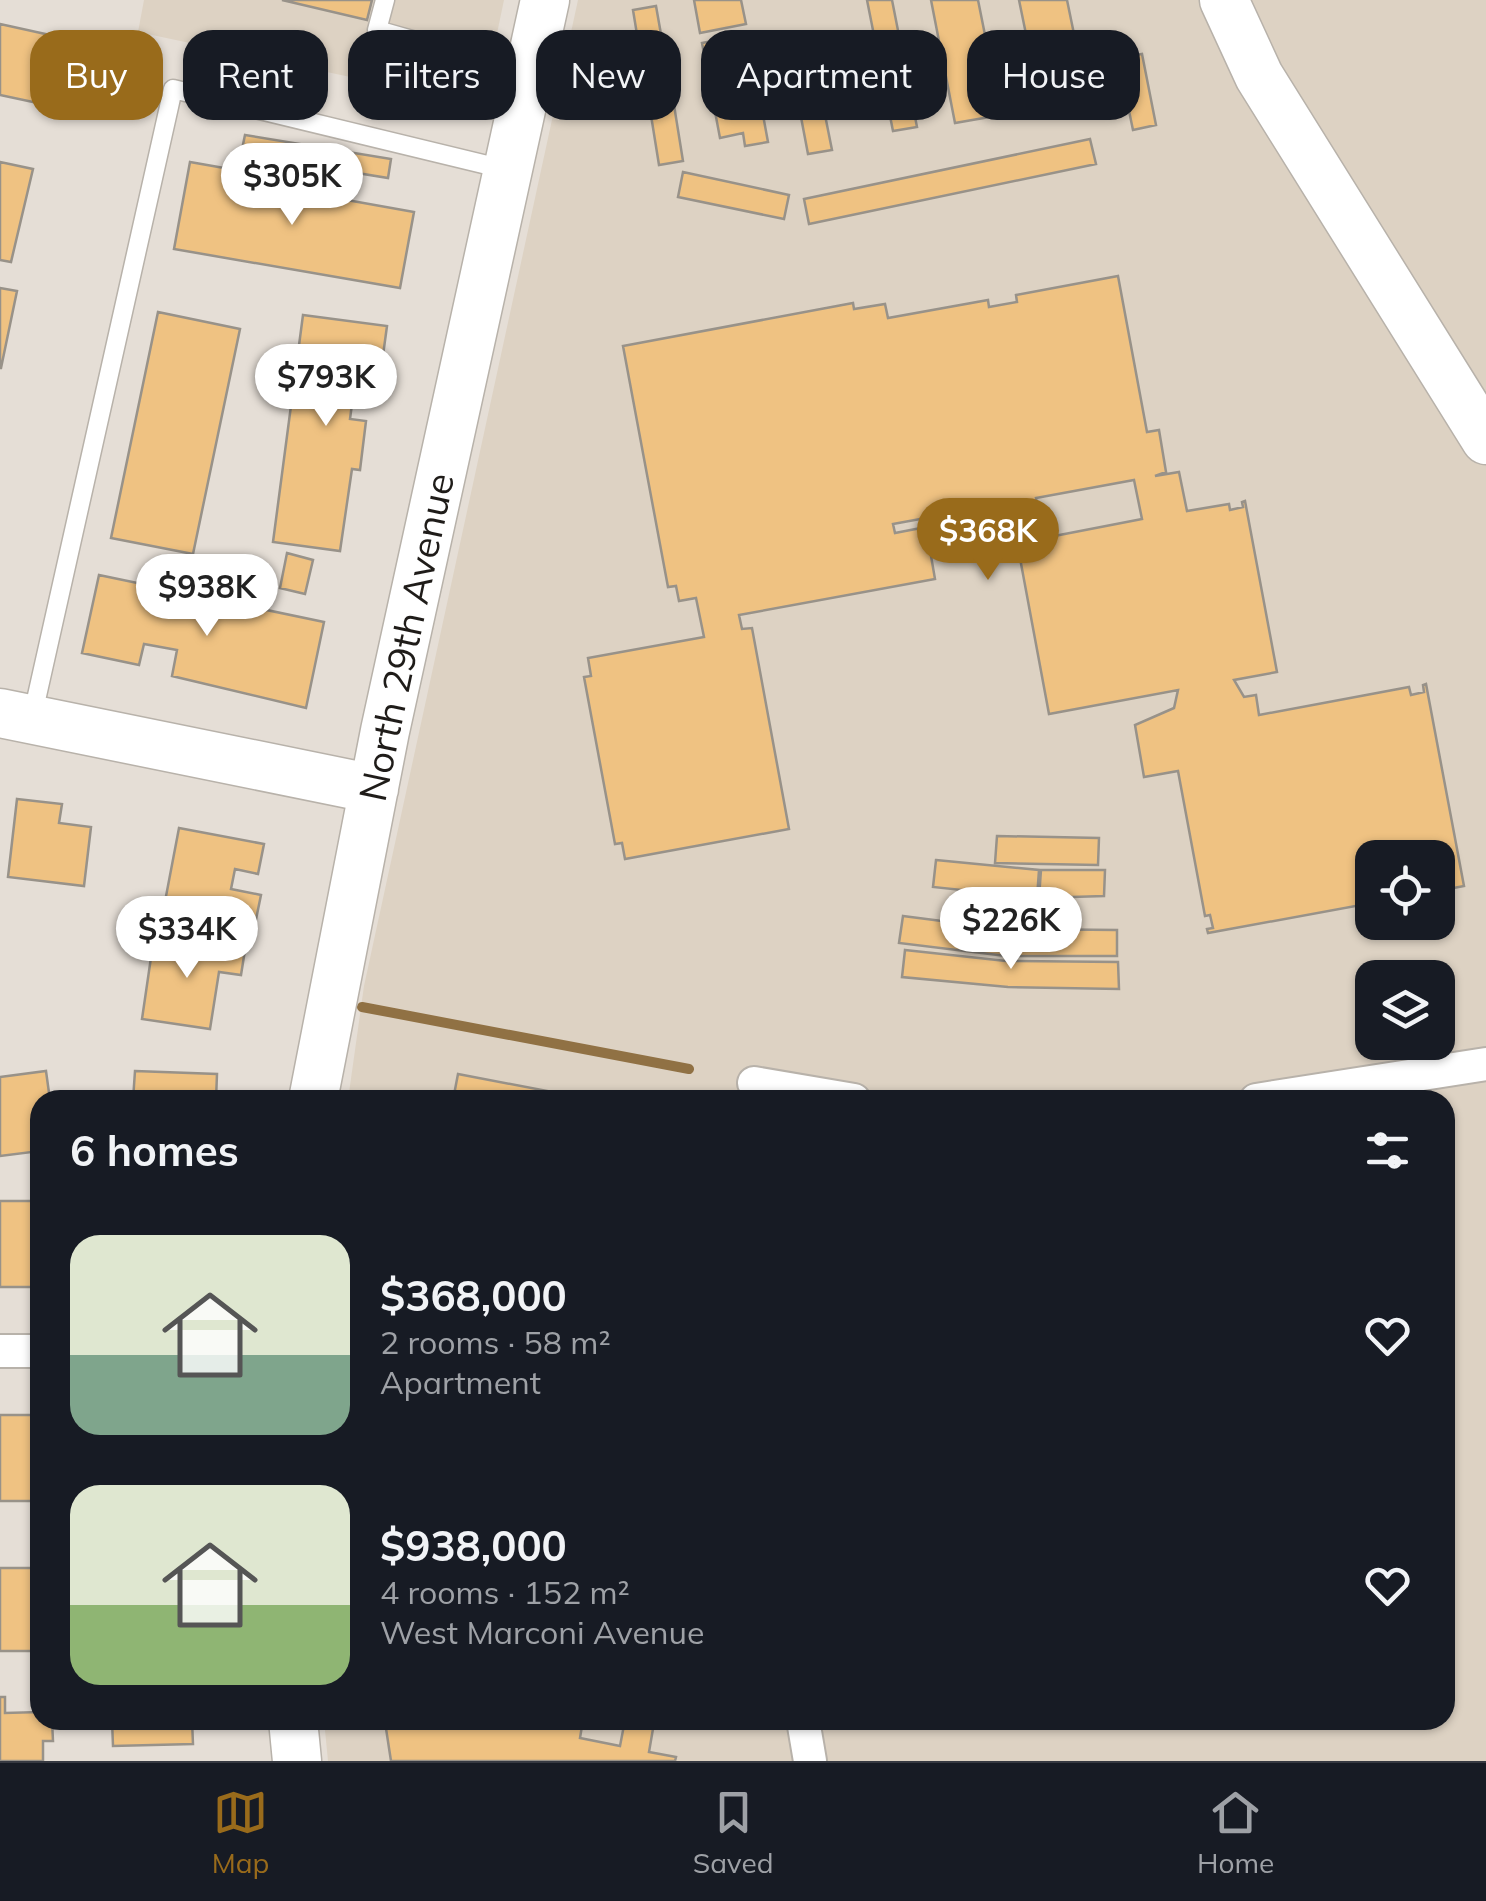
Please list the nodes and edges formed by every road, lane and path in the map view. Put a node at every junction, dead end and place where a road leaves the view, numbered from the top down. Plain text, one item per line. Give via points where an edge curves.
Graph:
1 (385, 0) edge
2 (545, 0) edge
3 (1224, 0) edge
4 (529, 74) junction
5 (508, 170) junction
6 (1486, 440) edge
7 (16, 716) edge
8 (374, 789) junction
9 (1486, 1064) edge
10 (754, 1083) dead end
11 (315, 1090) edge
12 (778, 1090) edge
13 (1320, 1090) edge
14 (0, 1350) edge
15 (30, 1350) edge
16 (295, 1730) edge
17 (804, 1730) edge
18 (297, 1761) edge
19 (810, 1761) edge

1 - 4 lane via 377,30
2 - 4 street, North 29th Avenue
3 - 6 street via 1259,76
4 - 5 street, North 29th Avenue
5 - 7 lane via 173,89
5 - 8 street, North 29th Avenue
7 - 8 street
8 - 11 street, North 29th Avenue
9 - 13 street
10 - 12 street
14 - 15 street
16 - 18 street
17 - 19 street

